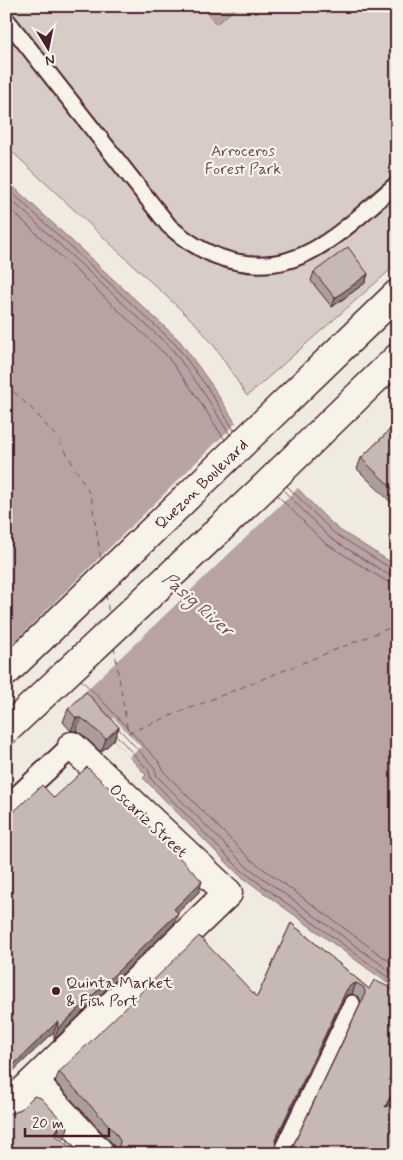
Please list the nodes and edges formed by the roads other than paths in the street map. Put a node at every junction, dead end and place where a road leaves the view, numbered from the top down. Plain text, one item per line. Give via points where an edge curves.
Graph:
1 (6, 19) edge
2 (397, 184) edge
3 (397, 294) edge
4 (397, 358) edge
5 (6, 672) edge
6 (6, 730) edge
7 (72, 746) joint
8 (6, 808) edge
9 (352, 1003) dead end
10 (34, 1082) junction
11 (6, 1108) edge
12 (101, 1154) edge
13 (280, 1154) edge

1 - 2 lane via 170,226 183,238 214,256 250,264 292,259 330,240
3 - 5 main road, Quezon Boulevard
4 - 6 main road
7 - 8 street
7 - 10 main road, Oscariz Street via 228,893
9 - 13 lane
10 - 11 main road
10 - 12 main road

